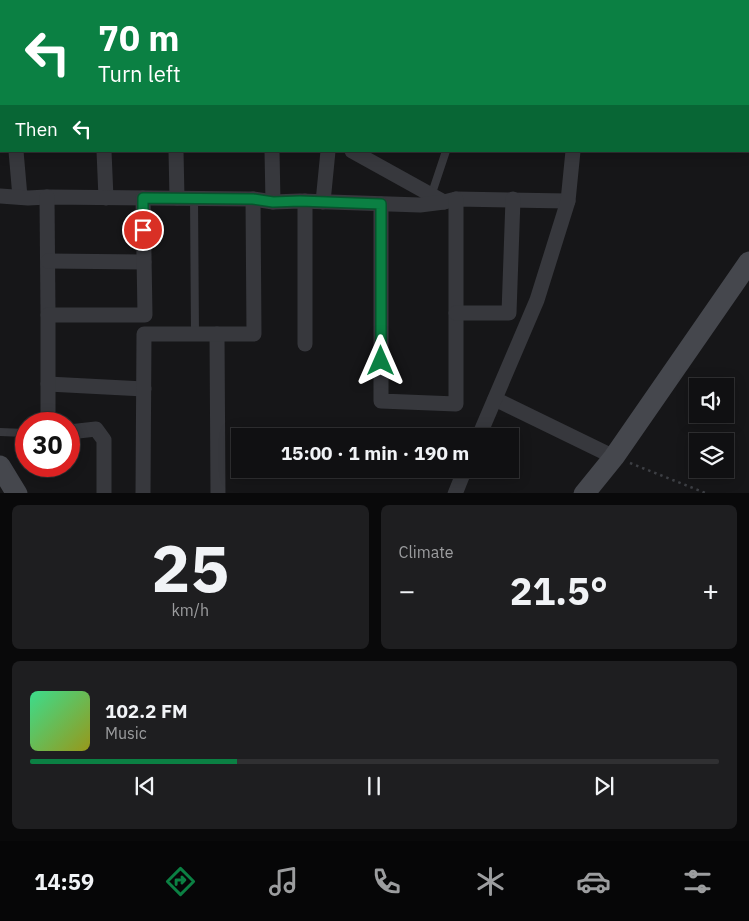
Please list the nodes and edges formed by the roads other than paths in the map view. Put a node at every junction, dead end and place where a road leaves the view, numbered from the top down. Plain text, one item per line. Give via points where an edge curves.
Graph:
1 (16, 152) edge
2 (104, 152) edge
3 (176, 152) edge
4 (272, 152) edge
5 (328, 152) edge
6 (354, 152) edge
7 (446, 152) edge
8 (572, 152) edge
9 (0, 196) edge
10 (20, 197) junction
11 (47, 197) junction
12 (106, 198) junction
13 (143, 198) junction
14 (177, 198) junction
15 (194, 198) junction
16 (253, 199) junction
17 (443, 199) junction
18 (513, 199) junction
19 (568, 200) junction
20 (305, 201) junction
21 (273, 202) junction
22 (323, 202) junction
23 (381, 204) junction
24 (48, 261) junction
25 (144, 262) junction
26 (749, 262) edge
27 (456, 313) junction
28 (48, 314) junction
29 (195, 334) junction
30 (217, 334) junction
31 (305, 344) dead end
32 (48, 384) junction
33 (144, 389) junction
34 (494, 399) junction
35 (48, 412) edge
36 (482, 428) edge
37 (80, 431) edge
38 (0, 432) edge
39 (15, 433) edge
40 (614, 457) junction
41 (0, 466) edge
42 (462, 478) edge
43 (16, 493) edge
44 (104, 493) edge
45 (143, 493) edge
46 (218, 493) edge
47 (455, 493) edge
48 (585, 493) edge

1 - 10 street
2 - 12 street
3 - 14 street
4 - 21 street
5 - 22 street
6 - 17 street
7 - 17 lane
8 - 19 street
9 - 10 street
10 - 11 street
11 - 12 street
11 - 24 street
12 - 13 street
13 - 14 street
13 - 25 street
14 - 15 street
15 - 16 street
15 - 29 lane
16 - 21 street
16 - 30 street via 254,334
17 - 18 street
17 - 23 street via 420,205
17 - 27 street
18 - 19 street
18 - 27 street via 509,314
19 - 34 street via 537,300
20 - 21 street
20 - 22 street
20 - 31 street
22 - 23 street
23 - 27 street via 381,401 456,404
24 - 25 street
24 - 28 street
25 - 28 street via 145,315
26 - 40 street
28 - 32 street
29 - 30 street
29 - 33 street via 144,334
30 - 46 street
32 - 33 street
32 - 35 street
33 - 45 street
34 - 36 street
34 - 40 street
37 - 44 street via 96,429 104,440
38 - 39 lane
40 - 48 street
41 - 43 street
42 - 47 street

